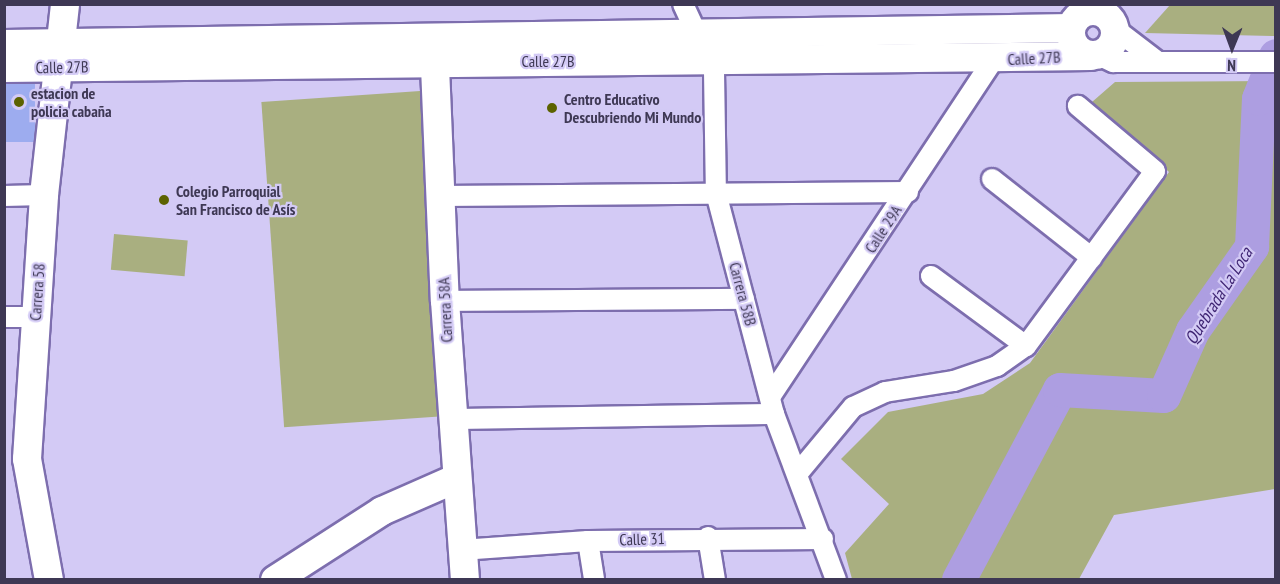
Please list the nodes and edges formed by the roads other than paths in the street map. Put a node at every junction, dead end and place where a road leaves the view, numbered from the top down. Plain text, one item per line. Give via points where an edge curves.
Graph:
1 (65, 4) edge
2 (683, 4) edge
3 (1078, 16) edge
4 (1111, 17) edge
5 (4, 44) edge
6 (705, 48) junction
7 (434, 51) junction
8 (60, 55) junction
9 (1094, 56) junction
10 (993, 60) junction
11 (1157, 61) junction
12 (1275, 62) edge
13 (4, 68) edge
14 (1078, 106) dead end
15 (992, 179) dead end
16 (908, 192) junction
17 (716, 193) junction
18 (44, 195) junction
19 (4, 196) edge
20 (439, 196) junction
21 (1092, 258) junction
22 (931, 276) dead end
23 (744, 300) junction
24 (445, 301) junction
25 (4, 317) edge
26 (35, 317) junction
27 (1026, 346) junction
28 (772, 405) junction
29 (452, 419) junction
30 (16, 459) edge
31 (798, 473) junction
32 (455, 479) junction
33 (708, 537) junction
34 (823, 539) junction
35 (588, 541) junction
36 (461, 550) junction
37 (49, 579) edge
38 (275, 579) edge
39 (465, 579) edge
40 (594, 579) edge
41 (715, 579) edge
42 (836, 579) edge

1 - 8 main road, Carrera 58
2 - 6 street, Carrera 58B
3 - 4 main road via 1098,12
3 - 6 main road, Calle 27B
3 - 9 main road via 1077,49
4 - 9 main road via 1110,48
4 - 11 street
5 - 8 main road, Calle 27B
6 - 7 main road, Calle 27B
6 - 10 main road, Calle 27B
6 - 17 street, Carrera 58B via 714,71
7 - 8 main road, Calle 27B
7 - 20 main road, Carrera 58A
8 - 13 main road, Calle 27B
8 - 18 main road, Carrera 58
9 - 10 main road, Calle 27B
9 - 11 street, Calle 27B via 1113,62
10 - 16 street, Calle 29A
11 - 12 street, Calle 27B
14 - 21 street via 1155,171
15 - 21 street
16 - 17 street
16 - 28 street, Calle 29A
17 - 20 street
17 - 23 street, Carrera 58B
18 - 19 street
18 - 26 main road, Carrera 58
20 - 24 main road, Carrera 58A
21 - 27 street
22 - 27 street
23 - 24 street
23 - 28 street, Carrera 58B
24 - 29 main road, Carrera 58A
25 - 26 street
26 - 30 main road, Carrera 58
27 - 31 street via 997,366 954,381 885,392 853,407
28 - 29 street
28 - 31 street, Carrera 58B
29 - 32 main road, Carrera 58A
30 - 37 main road, Carrera 58
31 - 34 street, Carrera 58B
32 - 36 main road, Carrera 58A
32 - 38 main road via 382,512
33 - 34 street, Calle 31
33 - 35 street, Calle 31
33 - 41 street
34 - 42 street, Carrera 58B
35 - 36 street, Calle 31
35 - 40 street
36 - 39 main road, Carrera 58A

